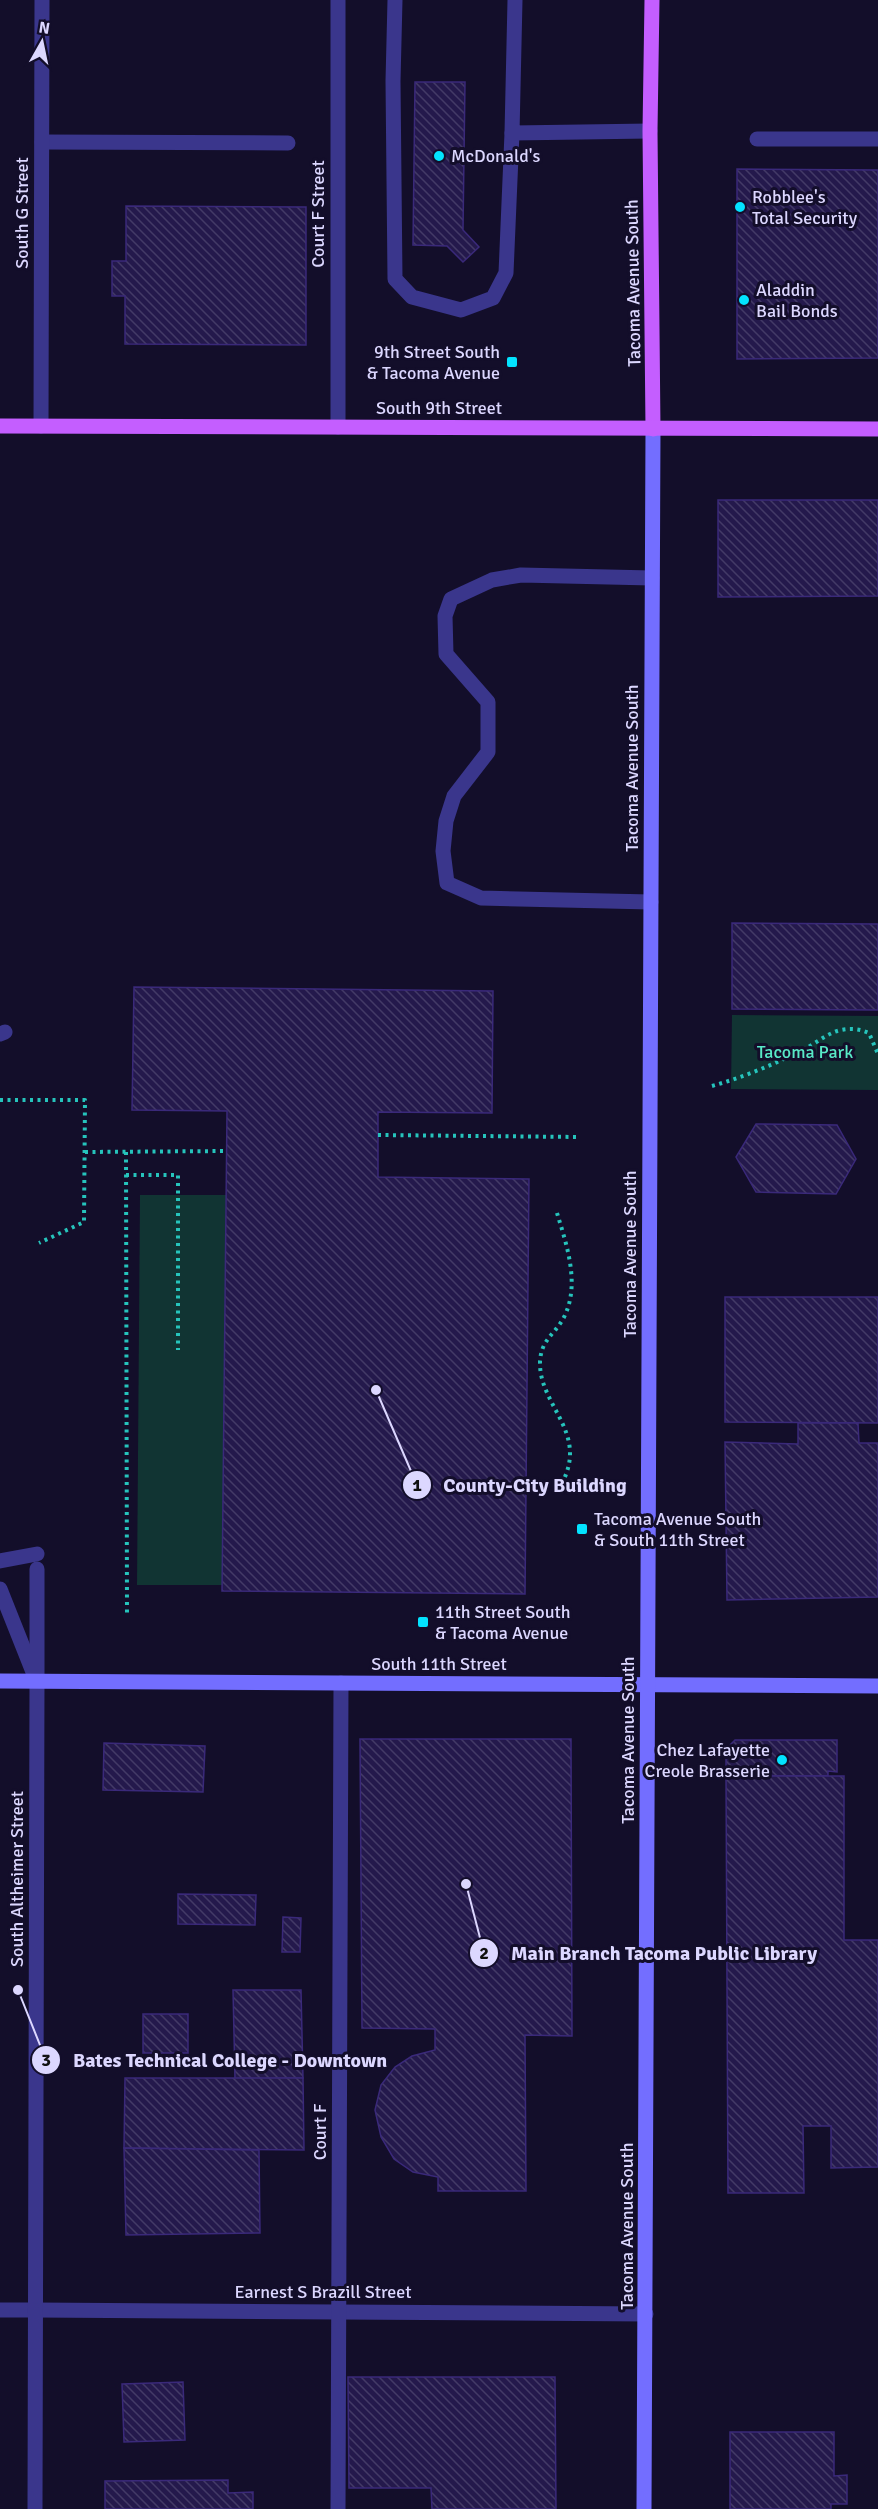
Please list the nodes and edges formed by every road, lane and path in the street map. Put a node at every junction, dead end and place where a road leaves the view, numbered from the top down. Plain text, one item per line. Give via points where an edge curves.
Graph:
1 (42, 0) edge
2 (338, 0) edge
3 (396, 0) edge
4 (515, 0) edge
5 (652, 0) edge
6 (650, 131) junction
7 (512, 133) junction
8 (878, 139) edge
9 (757, 140) dead end
10 (42, 142) junction
11 (288, 143) dead end
12 (0, 426) edge
13 (41, 426) junction
14 (338, 427) junction
15 (653, 429) junction
16 (878, 429) edge
17 (652, 578) junction
18 (651, 902) junction
19 (878, 1054) edge
20 (712, 1086) dead end
21 (0, 1100) edge
22 (378, 1135) dead end
23 (580, 1137) dead end
24 (226, 1151) dead end
25 (85, 1152) junction
26 (126, 1152) junction
27 (126, 1175) junction
28 (557, 1213) dead end
29 (39, 1243) dead end
30 (178, 1350) dead end
31 (562, 1483) dead end
32 (0, 1562) edge
33 (0, 1589) edge
34 (127, 1616) dead end
35 (0, 1681) edge
36 (37, 1681) junction
37 (341, 1683) junction
38 (648, 1685) junction
39 (878, 1686) edge
40 (0, 2310) edge
41 (35, 2310) junction
42 (339, 2312) junction
43 (646, 2314) junction
44 (34, 2509) edge
45 (338, 2509) edge
46 (644, 2509) edge

1 - 10 street, South G Street
2 - 14 street, Court F Street
3 - 7 street via 393,81 396,279 412,297 461,310 494,298 506,273
4 - 7 street
5 - 6 main road, Tacoma Avenue South
6 - 7 street
6 - 15 main road, Tacoma Avenue South
8 - 9 street
10 - 11 street
10 - 13 street, South G Street
12 - 13 main road, South 9th Street
13 - 14 main road, South 9th Street
14 - 15 main road, South 9th Street
15 - 16 main road, South 9th Street
15 - 17 main road, Tacoma Avenue South
17 - 18 main road, Tacoma Avenue South
17 - 18 street via 521,575 492,580 451,598 445,616 446,654 488,702 489,752 454,796 443,851 447,883 481,898
18 - 38 main road, Tacoma Avenue South
19 - 20 path via 868,1033 843,1029 740,1078
21 - 25 path via 85,1100
22 - 23 path
24 - 26 path
25 - 26 path
25 - 29 path via 84,1222
26 - 27 path
27 - 30 path via 178,1175
27 - 34 path
28 - 31 path via 569,1255 572,1292 563,1320 547,1338 540,1362 548,1395 570,1443
32 - 36 street, South Altheimer Street via 37,1561
33 - 36 street
35 - 36 main road, South 11th Street
36 - 37 main road, South 11th Street
36 - 41 street, South Altheimer Street
37 - 38 main road, South 11th Street
37 - 42 street, Court F
38 - 39 main road, South 11th Street
38 - 43 main road, Tacoma Avenue South
40 - 41 street, Earnest S Brazill Street
41 - 42 street, Earnest S Brazill Street
41 - 44 street, South Altheimer Street
42 - 43 street, Earnest S Brazill Street
42 - 45 street, Court F
43 - 46 main road, Tacoma Avenue South

